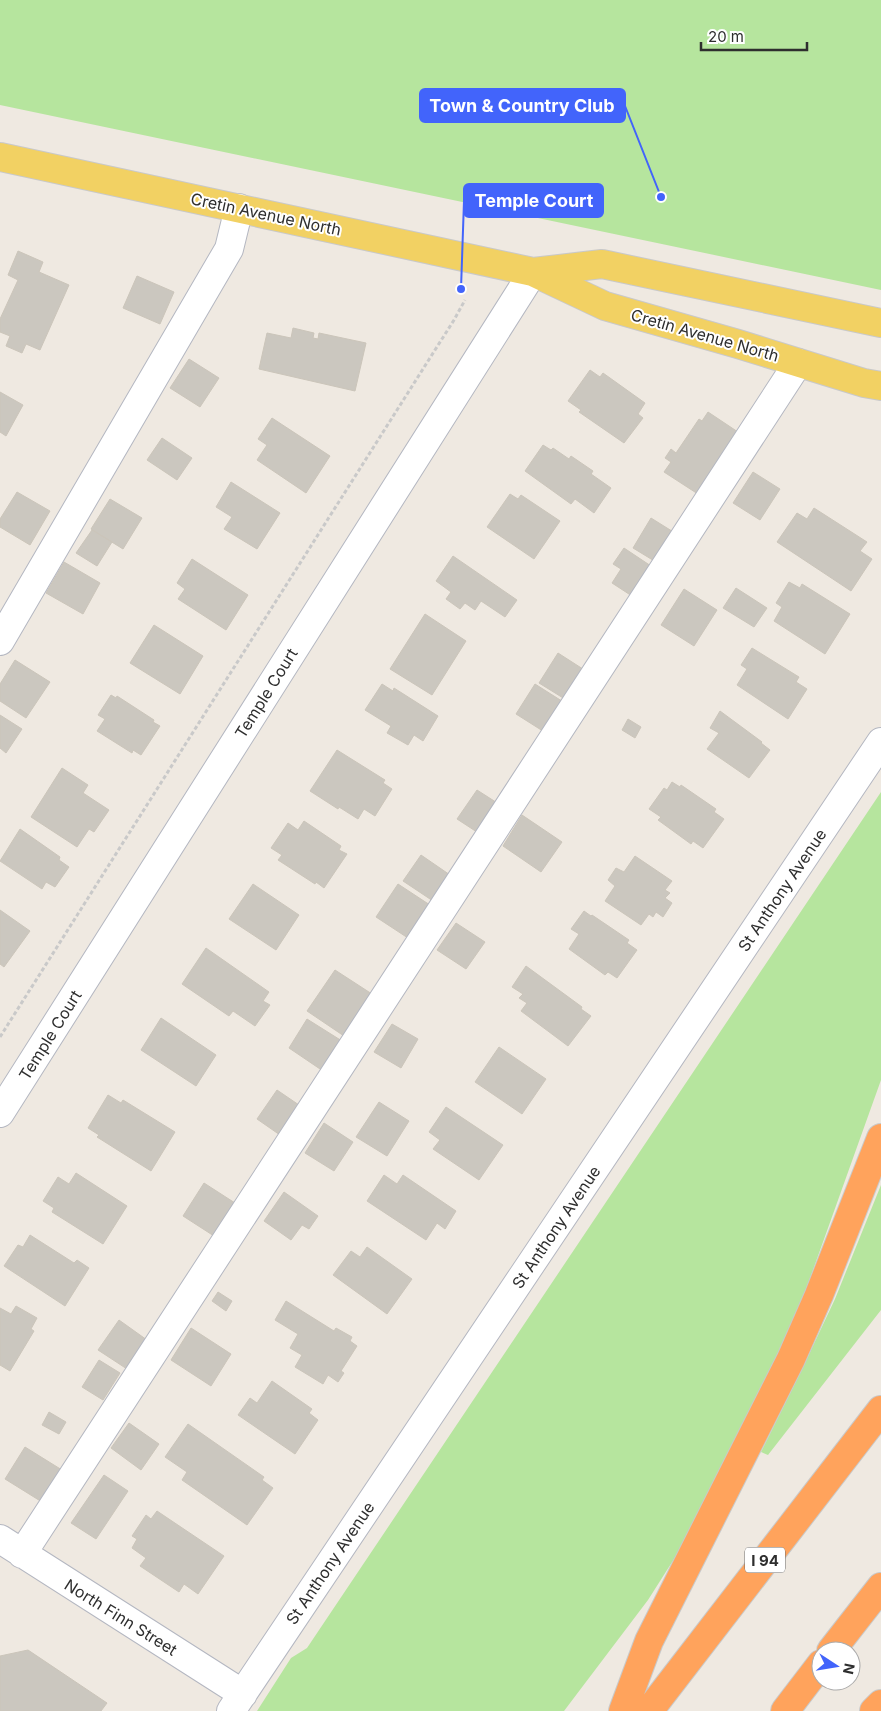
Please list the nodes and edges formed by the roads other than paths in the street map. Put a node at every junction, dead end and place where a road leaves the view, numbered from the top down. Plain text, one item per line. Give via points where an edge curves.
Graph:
1 (0, 157) edge
2 (238, 208) junction
3 (533, 272) junction
4 (881, 323) edge
5 (798, 363) junction
6 (881, 386) edge
7 (0, 641) edge
8 (881, 742) edge
9 (0, 1113) edge
10 (881, 1138) edge
11 (881, 1410) edge
12 (0, 1539) edge
13 (22, 1554) junction
14 (881, 1587) edge
15 (839, 1641) edge
16 (811, 1677) edge
17 (237, 1702) edge
18 (881, 1704) edge
19 (623, 1711) edge
20 (649, 1711) edge
21 (785, 1711) edge
22 (874, 1711) edge

1 - 2 main road, Cretin Avenue North
2 - 3 main road, Cretin Avenue North
2 - 7 street via 229,249
3 - 4 main road, Cretin Avenue North via 602,264
3 - 5 main road, Cretin Avenue North via 605,306
3 - 9 street, Temple Court
5 - 6 main road, Cretin Avenue North
5 - 13 street
8 - 17 street, St Anthony Avenue
10 - 19 highway via 791,1360 649,1641
11 - 20 highway, I 94
12 - 13 street, North Finn Street
13 - 17 street, North Finn Street
14 - 15 highway
16 - 21 highway
18 - 22 highway

